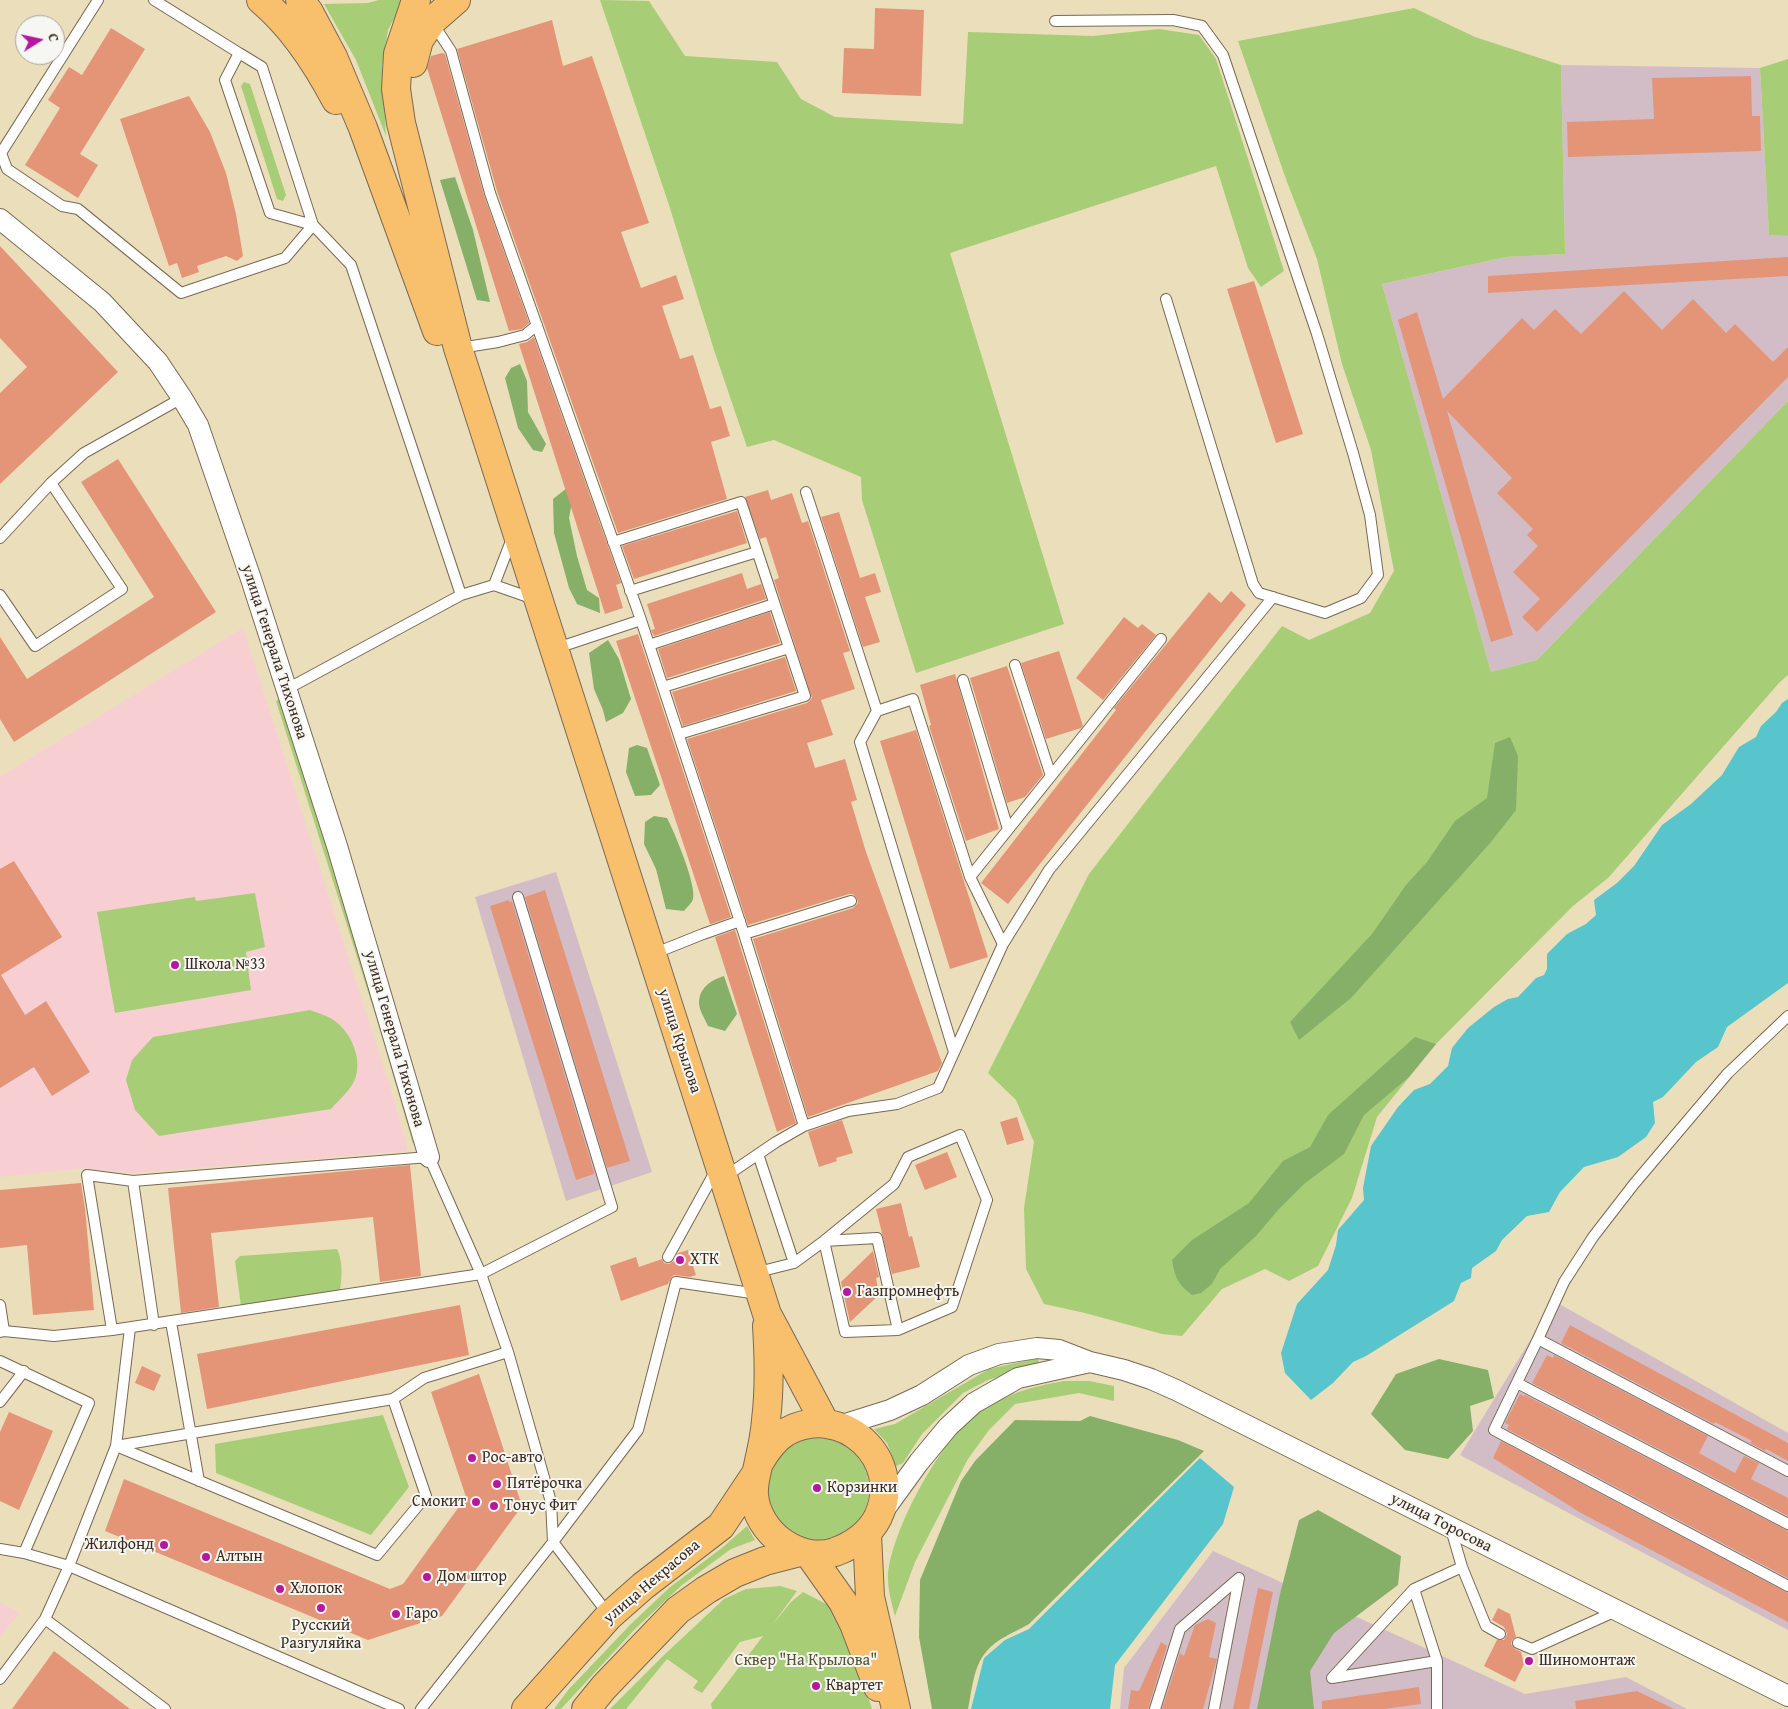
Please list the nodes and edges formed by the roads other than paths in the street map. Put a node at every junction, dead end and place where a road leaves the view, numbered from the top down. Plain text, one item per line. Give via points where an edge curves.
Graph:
1 (98, 0) edge
2 (154, 0) edge
3 (261, 0) edge
4 (300, 0) edge
5 (456, 0) edge
6 (424, 11) edge
7 (1055, 20) dead end
8 (239, 53) junction
9 (388, 200) junction
10 (0, 219) edge
11 (313, 225) junction
12 (1166, 299) dead end
13 (537, 325) junction
14 (458, 348) junction
15 (182, 398) junction
16 (51, 483) junction
17 (806, 492) dead end
18 (0, 538) edge
19 (511, 540) junction
20 (613, 542) junction
21 (757, 552) junction
22 (494, 585) junction
23 (630, 591) junction
24 (461, 594) junction
25 (0, 595) edge
26 (1273, 597) junction
27 (534, 599) junction
28 (774, 604) junction
29 (641, 620) junction
30 (1160, 639) dead end
31 (649, 645) junction
32 (789, 648) junction
33 (553, 649) junction
34 (1015, 665) dead end
35 (963, 680) dead end
36 (663, 687) junction
37 (287, 689) junction
38 (877, 711) junction
39 (679, 734) junction
40 (1051, 776) junction
41 (1008, 829) junction
42 (970, 877) junction
43 (518, 897) dead end
44 (851, 901) dead end
45 (740, 921) junction
46 (744, 934) junction
47 (1002, 944) junction
48 (651, 955) junction
49 (1788, 1016) edge
50 (954, 1052) junction
51 (804, 1126) junction
52 (758, 1154) junction
53 (429, 1157) junction
54 (721, 1171) junction
55 (133, 1181) junction
56 (824, 1241) junction
57 (668, 1257) dead end
58 (794, 1263) junction
59 (481, 1274) junction
60 (760, 1294) junction
61 (0, 1305) edge
62 (171, 1322) junction
63 (154, 1325) junction
64 (130, 1328) junction
65 (112, 1330) junction
66 (898, 1330) junction
67 (2, 1331) edge
68 (1538, 1339) junction
69 (508, 1352) junction
70 (0, 1361) edge
71 (1090, 1362) junction
72 (24, 1371) junction
73 (1517, 1384) junction
74 (393, 1399) junction
75 (0, 1402) edge
76 (832, 1425) junction
77 (191, 1433) junction
78 (116, 1446) junction
79 (757, 1469) junction
80 (1788, 1471) edge
81 (199, 1480) junction
82 (1788, 1524) edge
83 (1451, 1528) junction
84 (870, 1530) junction
85 (553, 1542) junction
86 (0, 1550) edge
87 (24, 1553) junction
88 (804, 1553) junction
89 (69, 1566) junction
90 (1462, 1567) junction
91 (1788, 1586) edge
92 (1414, 1589) junction
93 (1616, 1611) junction
94 (609, 1616) junction
95 (45, 1619) junction
96 (1500, 1634) dead end
97 (1518, 1643) dead end
98 (1437, 1661) junction
99 (0, 1679) edge
100 (1788, 1696) edge
101 (165, 1709) edge
102 (398, 1709) edge
103 (421, 1709) edge
104 (526, 1709) edge
105 (586, 1709) edge
106 (887, 1709) edge
107 (896, 1709) edge
108 (1156, 1709) edge
109 (1214, 1709) edge
110 (1437, 1709) edge

1 - 11 lane via 1,153 7,169 62,206 78,209 181,293 285,258
2 - 8 lane
3 - 9 main road via 311,59
4 - 9 main road via 333,57 363,128
5 - 6 main road
6 - 13 lane via 451,51 490,193
6 - 14 main road via 398,54 396,89 401,123
7 - 26 lane via 1172,20 1202,26 1224,54 1352,453 1370,515 1378,575 1361,598 1326,613
8 - 11 lane via 262,67
8 - 11 lane via 225,80 270,212
9 - 19 main road
10 - 15 street, улица Генерала Тихонова via 102,302 158,362
11 - 24 lane via 351,265
12 - 26 lane via 1253,584 1259,593
13 - 14 lane via 525,334 498,342
13 - 20 lane
14 - 33 main road
15 - 16 lane via 84,453
15 - 37 street, улица Генерала Тихонова via 198,425
16 - 18 lane
16 - 25 lane via 122,588 35,646
17 - 38 lane
19 - 22 lane
19 - 27 main road
20 - 21 lane via 741,502
20 - 23 lane
21 - 23 lane
21 - 28 lane
22 - 24 lane
22 - 27 lane
23 - 29 lane
24 - 37 lane
26 - 47 lane via 1049,870
27 - 33 main road
28 - 31 lane
28 - 32 lane
29 - 31 lane
29 - 33 lane
30 - 40 lane
31 - 36 lane
32 - 36 lane
32 - 39 lane via 805,696
33 - 48 main road, улица Крылова
34 - 40 lane
35 - 41 lane
36 - 39 lane
37 - 53 street, улица Генерала Тихонова
38 - 42 lane via 913,699
38 - 50 lane via 860,742
39 - 45 lane
40 - 41 lane
41 - 42 lane
42 - 47 lane
43 - 59 lane via 612,1206
44 - 46 lane
45 - 46 lane
45 - 48 lane
46 - 51 lane
47 - 50 lane
48 - 54 main road, улица Крылова
49 - 68 lane via 1728,1073 1599,1229 1564,1282
50 - 51 lane via 938,1088 897,1104 848,1111
51 - 52 lane
52 - 54 lane
52 - 58 lane
53 - 55 lane
53 - 59 lane
54 - 57 lane
54 - 60 main road, улица Крылова
55 - 63 lane
55 - 65 lane via 87,1175
56 - 58 lane
56 - 66 lane via 845,1332
56 - 66 lane via 877,1238
56 - 66 lane via 894,1184 908,1157 960,1135 987,1200 952,1307
58 - 60 lane
59 - 62 lane
59 - 69 lane
60 - 76 main road, улица Крылова
60 - 79 main road via 770,1365 766,1421
60 - 85 lane via 676,1282 638,1430
61 - 67 lane
62 - 63 lane
62 - 77 lane
63 - 64 lane
64 - 65 lane
64 - 78 lane
65 - 67 lane via 54,1336
68 - 73 lane
68 - 80 lane
69 - 74 lane via 424,1378
69 - 85 lane via 550,1502
70 - 72 lane
71 - 76 street, улица Торосова via 1059,1350 1037,1348 1000,1354 968,1365 922,1396 890,1410
71 - 83 street, улица Торосова via 1124,1370 1176,1390
71 - 84 street via 1018,1378 974,1403 919,1462
72 - 75 lane
72 - 87 lane via 89,1403
73 - 82 lane
73 - 91 lane via 1494,1430
74 - 77 lane
74 - 81 lane via 426,1496 377,1555
76 - 79 main road via 804,1425 785,1433 770,1446
76 - 84 main road via 857,1435 871,1449 881,1467 885,1487 882,1507
77 - 78 lane
77 - 81 lane
78 - 81 lane
78 - 89 lane
79 - 88 main road via 754,1494 763,1522 782,1543
79 - 94 main road, улица Некрасова via 721,1526
83 - 90 lane
83 - 93 street, улица Торосова
84 - 88 main road via 850,1547 836,1552
84 - 107 main road via 870,1597
85 - 94 lane
85 - 103 lane
86 - 87 lane
87 - 89 lane
88 - 105 main road via 765,1561 735,1573 678,1610
88 - 106 main road via 843,1602
89 - 95 lane
89 - 102 lane
90 - 92 lane
90 - 96 lane via 1486,1626
92 - 98 lane
92 - 98 lane via 1332,1678
93 - 97 lane via 1532,1649
93 - 100 street, улица Торосова
94 - 104 main road, улица Некрасова
95 - 99 lane
95 - 101 lane
98 - 110 lane
108 - 109 lane via 1180,1629 1239,1578

